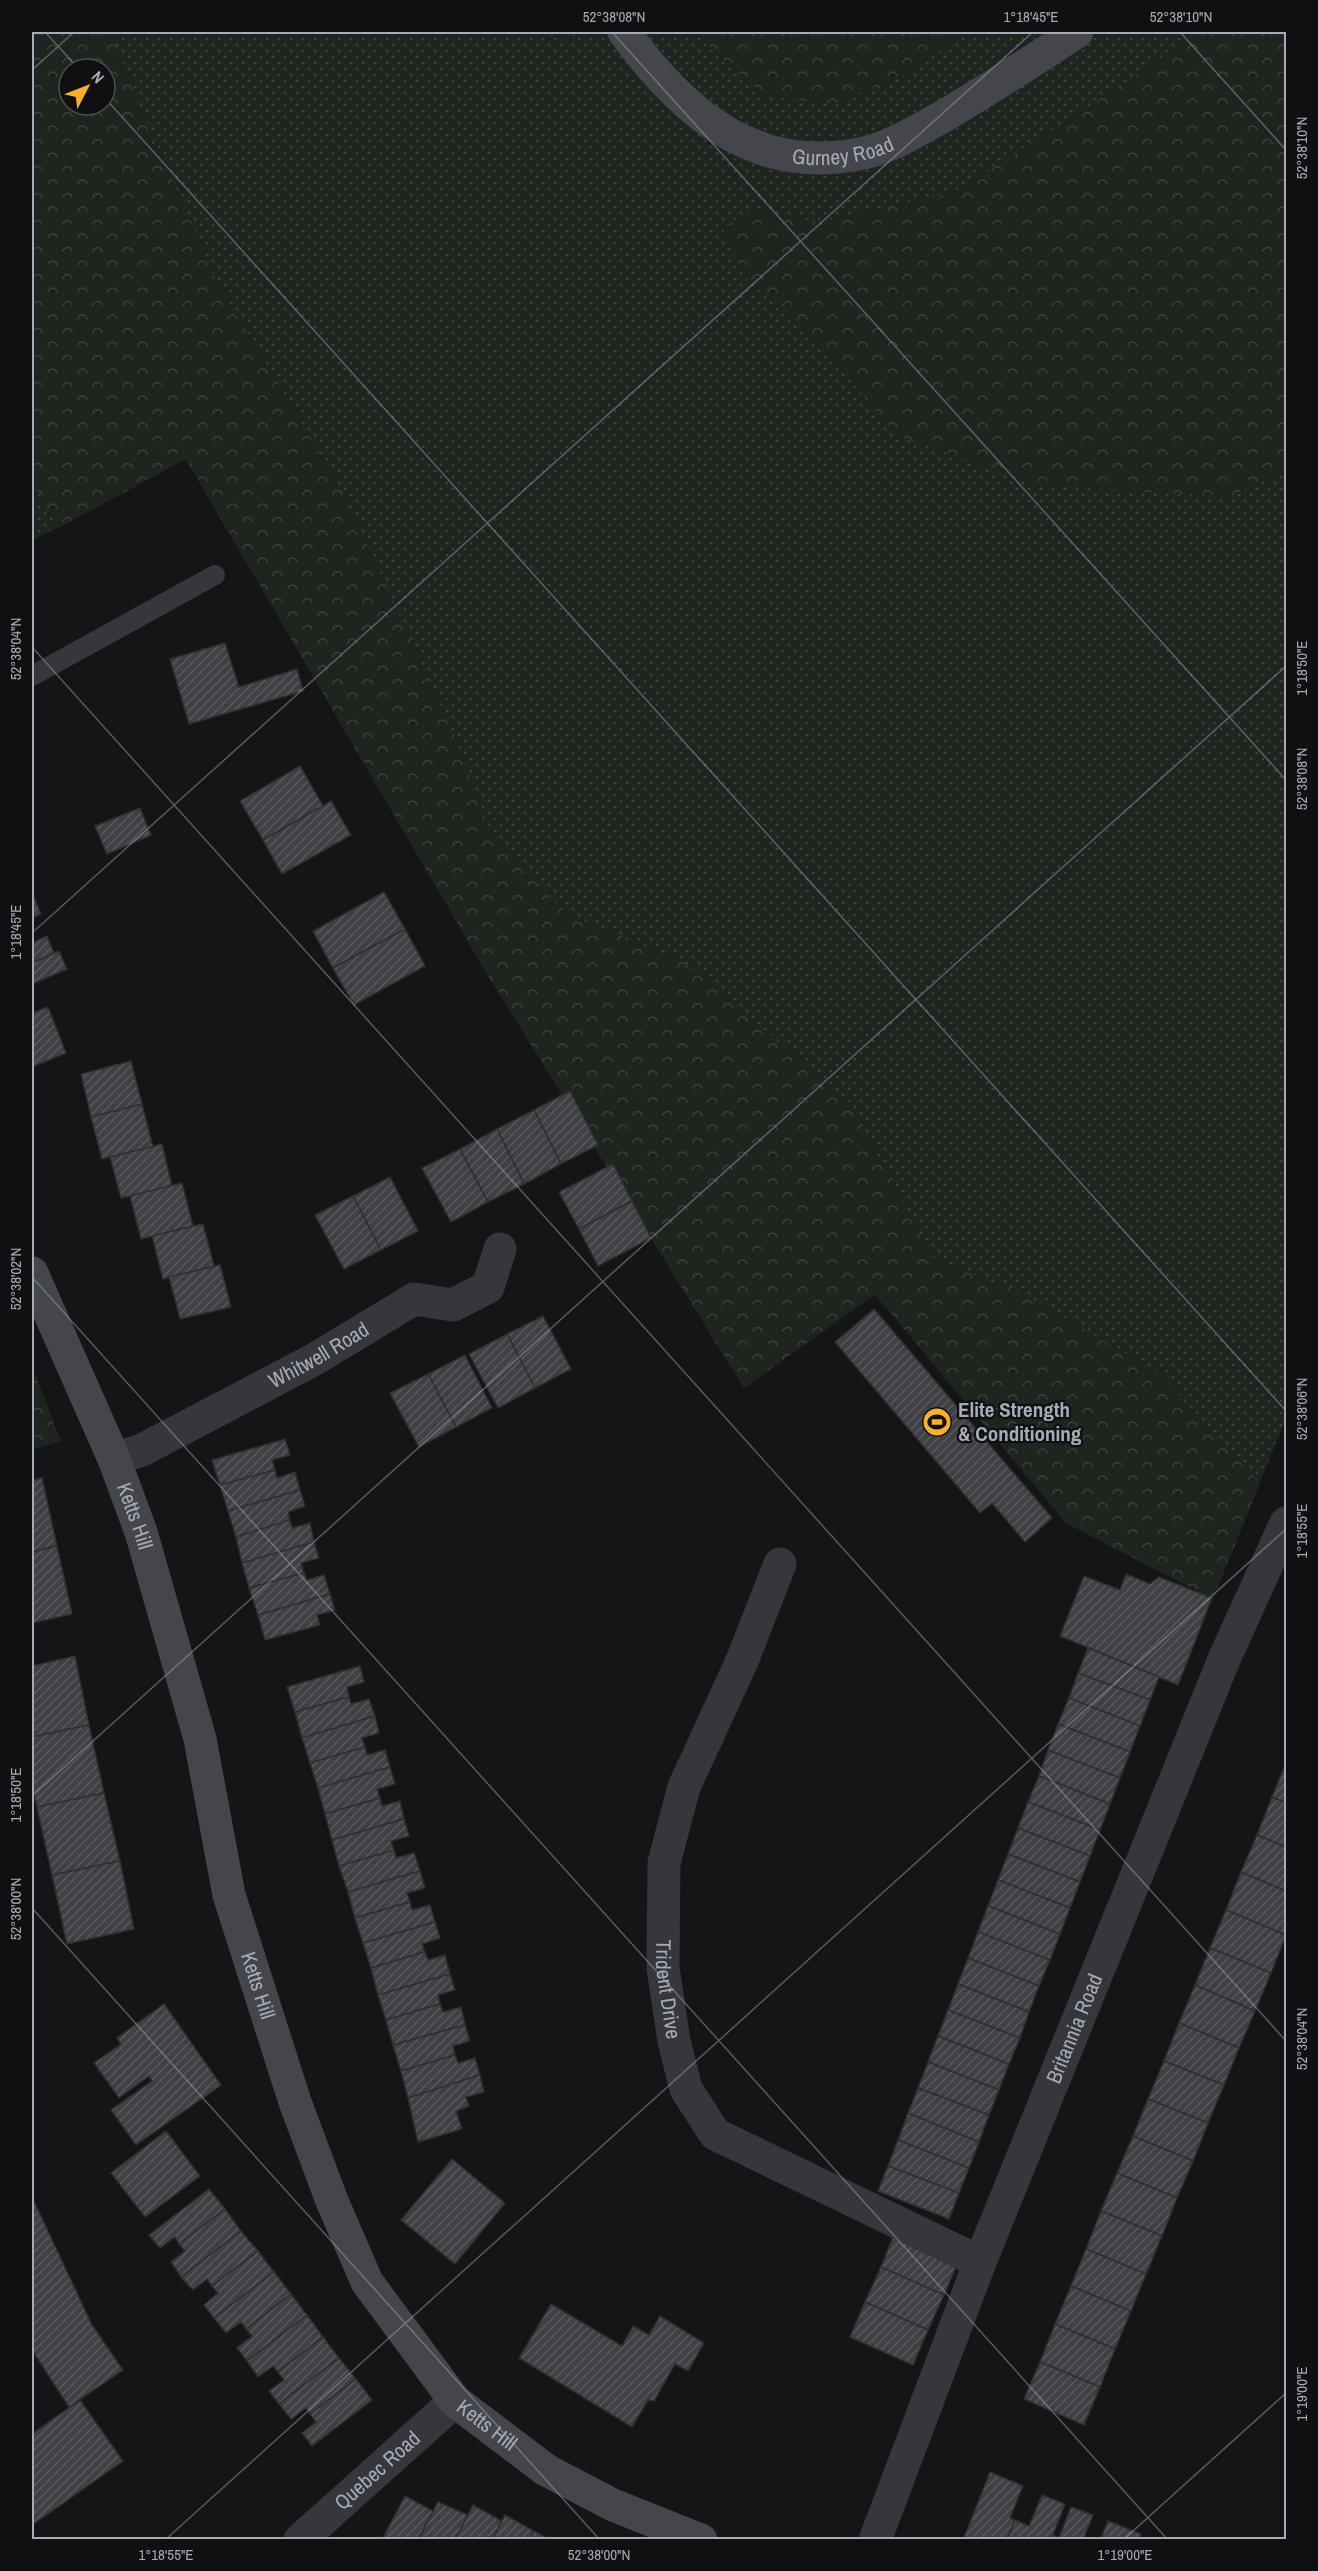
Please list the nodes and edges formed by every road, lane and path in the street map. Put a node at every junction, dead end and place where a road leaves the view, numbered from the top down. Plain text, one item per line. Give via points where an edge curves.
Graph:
1 (624, 32) edge
2 (1077, 32) edge
3 (215, 575) dead end
4 (32, 676) edge
5 (500, 1249) dead end
6 (32, 1273) edge
7 (114, 1459) junction
8 (1287, 1523) edge
9 (780, 1564) dead end
10 (980, 2262) junction
11 (455, 2401) junction
12 (300, 2540) edge
13 (701, 2540) edge
14 (875, 2540) edge

1 - 2 main road, Gurney Road via 694,110 737,140 775,153 821,158 865,152 915,132
3 - 4 lane
5 - 7 street, Whitwell Road via 488,1287 453,1305 414,1299 315,1359 142,1450
6 - 7 main road, Ketts Hill
7 - 11 main road, Ketts Hill via 141,1532 200,1739 229,1895 295,2102 367,2282
8 - 10 street, Britannia Road via 1225,1657
9 - 10 street, Trident Drive via 742,1661 684,1787 664,1863 663,1968 686,2089 715,2134
10 - 14 street, Britannia Road
11 - 12 street, Quebec Road
11 - 13 main road, Ketts Hill via 546,2470 613,2505

